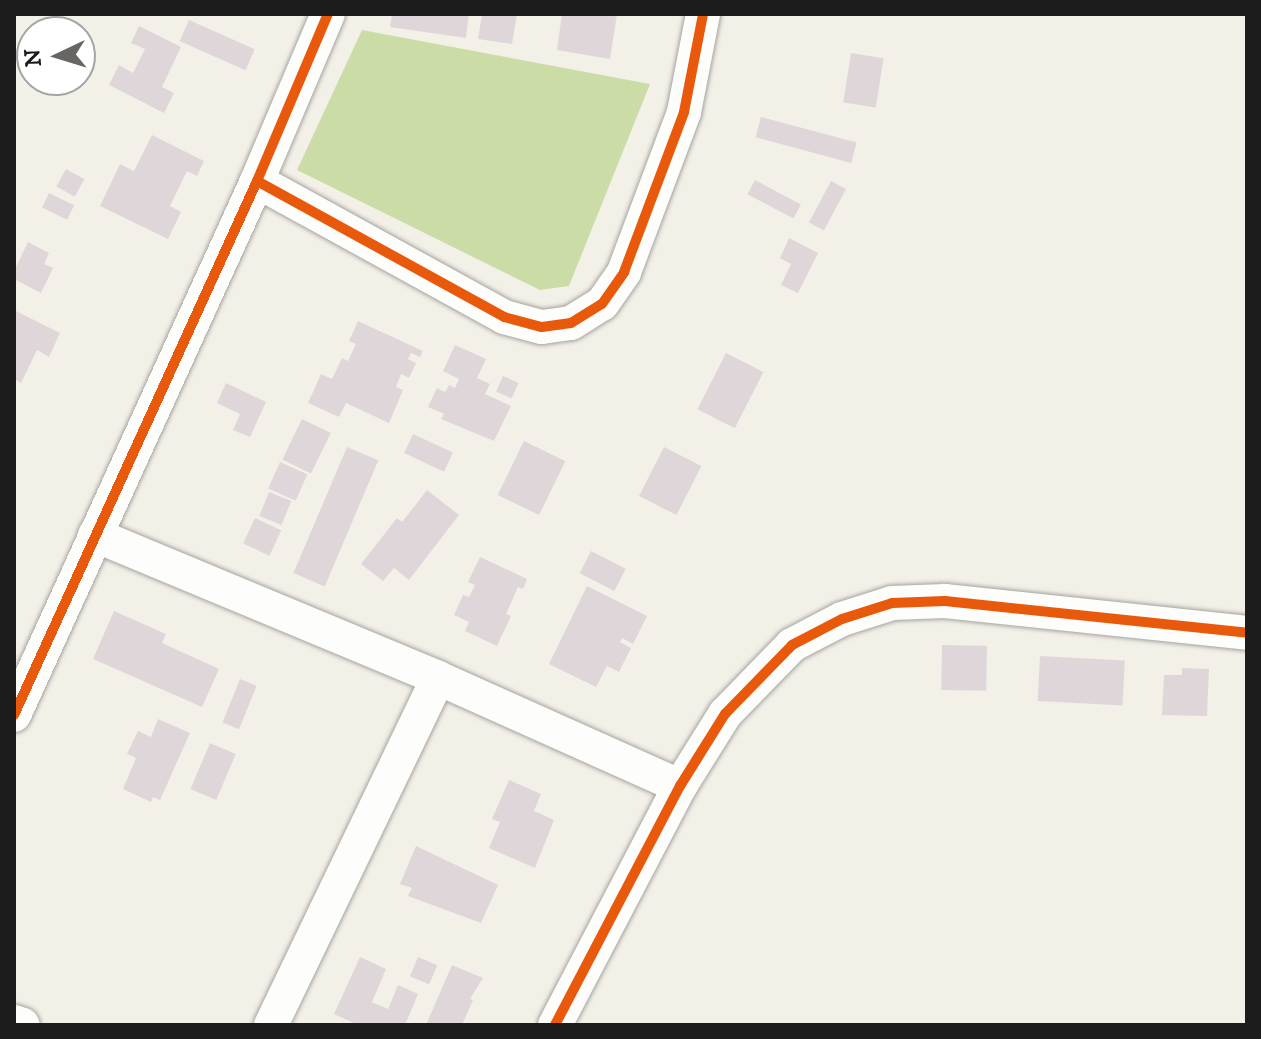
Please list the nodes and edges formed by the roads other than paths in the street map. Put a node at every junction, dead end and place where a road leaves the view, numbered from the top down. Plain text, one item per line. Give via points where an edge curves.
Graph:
1 (328, 14) edge
2 (703, 14) edge
3 (257, 181) junction
4 (95, 535) junction
5 (1247, 633) edge
6 (438, 678) junction
7 (14, 715) edge
8 (680, 786) junction
9 (14, 1022) edge
10 (23, 1025) edge
11 (271, 1025) edge
12 (555, 1025) edge

1 - 3 street
2 - 3 street via 684,112 624,272 602,304 571,323 542,327 504,317
3 - 4 street
4 - 6 street
4 - 7 street
5 - 8 street via 945,601 892,603 842,619 792,645 725,714
6 - 8 street
6 - 11 street
8 - 12 street
9 - 10 street

